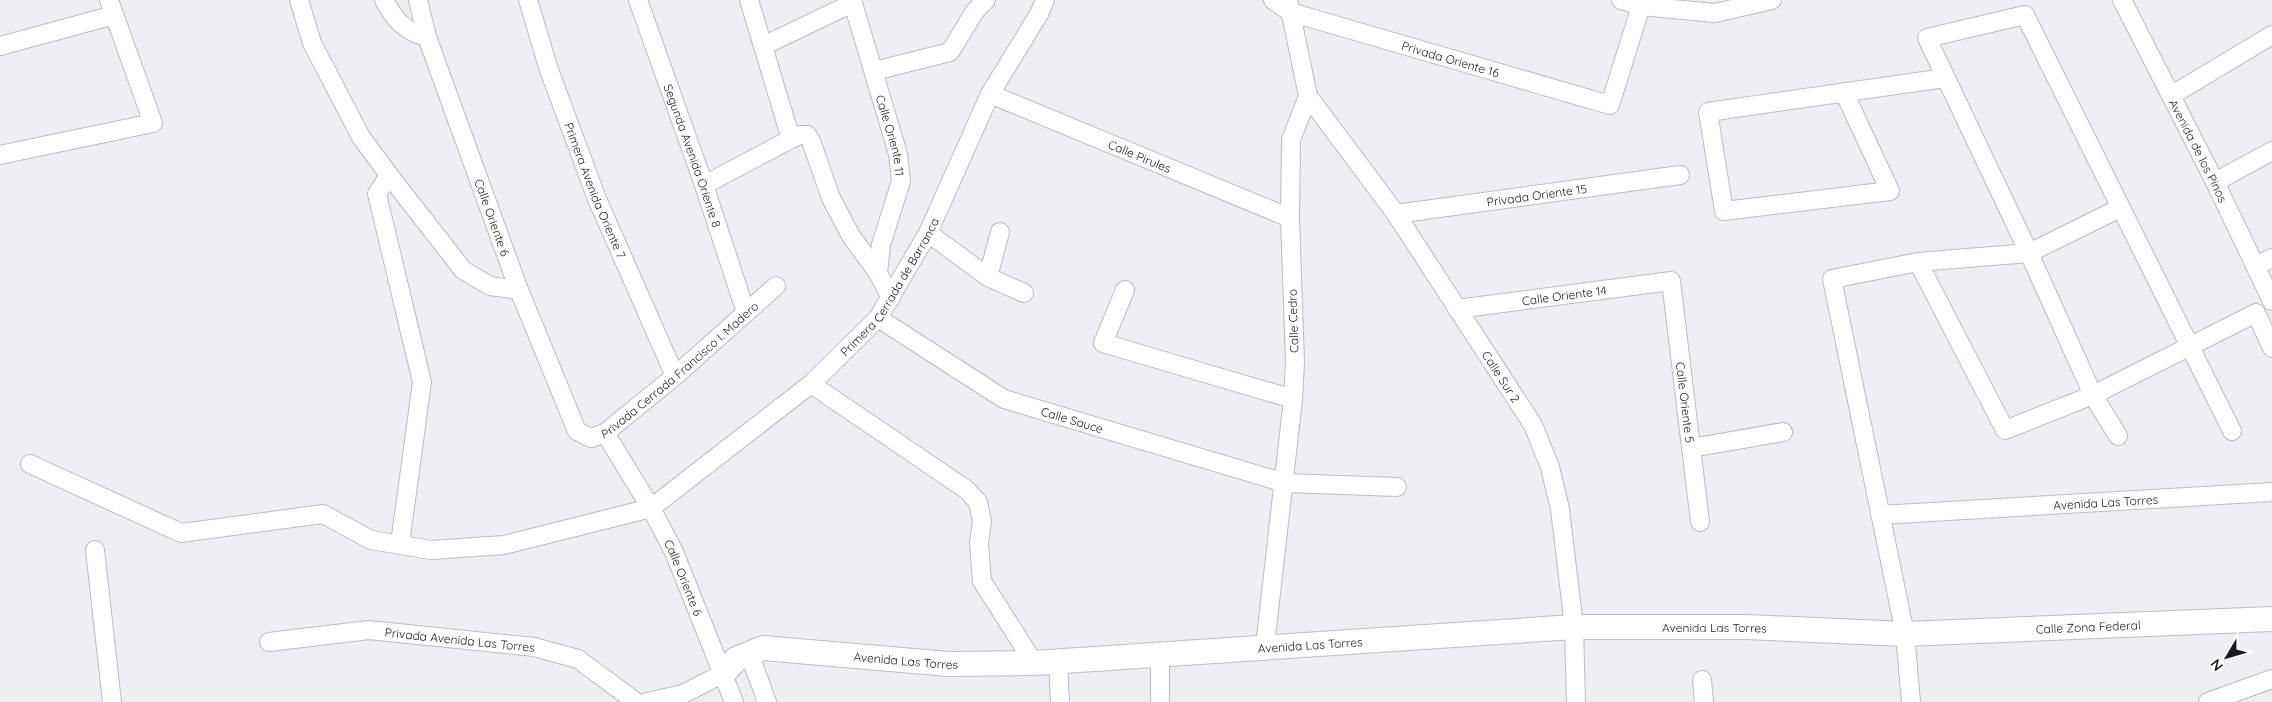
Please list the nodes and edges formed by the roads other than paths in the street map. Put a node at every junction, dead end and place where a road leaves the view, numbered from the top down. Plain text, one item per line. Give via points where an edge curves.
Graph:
1 (299, 0) edge
2 (384, 0) edge
3 (418, 0) edge
4 (528, 0) edge
5 (638, 0) edge
6 (749, 0) edge
7 (986, 0) edge
8 (1045, 0) edge
9 (1273, 0) edge
10 (1621, 0) edge
11 (1772, 0) edge
12 (2125, 1) edge
13 (852, 2) edge
14 (1289, 6) edge
15 (1641, 6) junction
16 (112, 7) edge
17 (2272, 35) edge
18 (426, 37) junction
19 (0, 46) edge
20 (763, 46) junction
21 (874, 71) junction
22 (1946, 78) junction
23 (1844, 92) junction
24 (990, 94) junction
25 (2172, 95) junction
26 (1308, 96) junction
27 (791, 139) junction
28 (2272, 151) edge
29 (0, 155) edge
30 (389, 175) junction
31 (1680, 175) dead end
32 (2215, 182) junction
33 (704, 185) junction
34 (2120, 208) junction
35 (1396, 214) junction
36 (1290, 218) junction
37 (1000, 232) dead end
38 (928, 233) junction
39 (2029, 253) junction
40 (2272, 258) edge
41 (1918, 262) junction
42 (2255, 266) junction
43 (878, 273) junction
44 (988, 277) junction
45 (1670, 281) joint
46 (776, 286) dead end
47 (519, 290) junction
48 (1125, 290) dead end
49 (1024, 294) dead end
50 (891, 298) junction
51 (2272, 301) edge
52 (1457, 310) junction
53 (746, 313) junction
54 (878, 318) junction
55 (2190, 346) junction
56 (2272, 348) edge
57 (675, 376) junction
58 (811, 384) junction
59 (2093, 395) junction
60 (1293, 399) junction
61 (577, 431) joint
62 (2232, 431) dead end
63 (1783, 432) dead end
64 (605, 433) junction
65 (2118, 436) dead end
66 (1691, 448) junction
67 (30, 464) dead end
68 (1285, 483) junction
69 (1397, 487) dead end
70 (2272, 492) edge
71 (651, 508) junction
72 (1880, 514) junction
73 (1700, 522) dead end
74 (400, 544) junction
75 (95, 550) dead end
76 (2272, 619) edge
77 (1574, 626) junction
78 (1905, 634) junction
79 (269, 642) dead end
80 (1265, 646) junction
81 (749, 653) junction
82 (1160, 654) junction
83 (1058, 662) junction
84 (1034, 663) junction
85 (724, 673) junction
86 (2272, 679) edge
87 (1702, 680) dead end
88 (112, 702) edge
89 (636, 702) edge
90 (647, 702) edge
91 (734, 702) edge
92 (767, 702) edge
93 (1060, 702) edge
94 (1160, 702) edge
95 (1576, 702) edge
96 (1704, 702) edge
97 (1911, 702) edge
98 (2208, 702) edge

1 - 30 street via 312,43 361,137
2 - 18 street via 395,19 414,34
3 - 18 street, Calle Oriente 6
4 - 57 street, Primera Avenida Oriente 7 via 549,70 598,199
5 - 33 street, Segunda Avenida Oriente 8
6 - 20 street
7 - 21 street via 975,11 950,52
8 - 24 street, Primera Cerrada de Barranca
9 - 14 street, Privada Oriente 16
10 - 15 street
11 - 15 street via 1714,13
12 - 25 street, Avenida de los Pinos
13 - 20 street
13 - 21 street, Calle Oriente 11
14 - 15 street, Privada Oriente 16 via 1610,105
14 - 26 street
16 - 19 street
16 - 29 street via 153,123
17 - 25 street
18 - 47 street, Calle Oriente 6
20 - 27 street
21 - 43 street, Calle Oriente 11 via 898,154 901,181 881,245
22 - 23 street
22 - 34 street via 1927,38 2025,15
22 - 39 street
23 - 23 street via 1708,112 1724,211 1890,191
24 - 36 street, Calle Pirules
24 - 38 street, Primera Cerrada de Barranca
25 - 32 street, Avenida de los Pinos
26 - 35 street, Calle Sur 2
26 - 36 street, Calle Cedro via 1291,140
27 - 33 street
27 - 43 street via 806,135 811,140 831,198 851,236
28 - 32 street
30 - 47 street via 463,270 490,286
30 - 74 street via 377,194 422,382
31 - 35 street, Privada Oriente 15
32 - 42 street, Avenida de los Pinos
33 - 53 street, Segunda Avenida Oriente 8
34 - 39 street
34 - 55 street
35 - 52 street, Calle Sur 2
36 - 60 street, Calle Cedro via 1295,362
37 - 44 street
38 - 44 street
38 - 50 street, Primera Cerrada de Barranca
39 - 41 street
39 - 59 street
40 - 42 street
41 - 59 street via 2005,430
41 - 72 street via 1832,279
42 - 51 street, Avenida de los Pinos
43 - 50 street
44 - 49 street
45 - 52 street, Calle Oriente 14
45 - 66 street, Calle Oriente 5
46 - 53 street, Privada Cerrada Francisco I. Madero
47 - 61 street, Calle Oriente 6
48 - 60 street via 1103,343
50 - 54 street, Primera Cerrada de Barranca
52 - 77 street, Calle Sur 2 via 1533,425 1550,467 1560,509
53 - 57 street, Privada Cerrada Francisco I. Madero
54 - 58 street, Primera Cerrada de Barranca
54 - 68 street, Calle Sauce via 1004,399
55 - 56 street via 2256,313
55 - 59 street
55 - 62 street
57 - 64 street, Privada Cerrada Francisco I. Madero
58 - 71 street, Primera Cerrada de Barranca
58 - 84 street via 968,490 978,502 982,521 979,543 982,581
59 - 65 street
60 - 68 street, Calle Cedro
61 - 64 street, Privada Cerrada Francisco I. Madero via 591,438
63 - 66 street
64 - 71 street, Calle Oriente 6
66 - 73 street, Calle Oriente 5
67 - 74 street via 181,532 323,514 371,540
68 - 69 street, Calle Sauce
68 - 80 street, Calle Cedro
70 - 72 street, Avenida Las Torres
71 - 74 street via 504,545 431,550
71 - 85 street, Calle Oriente 6 via 674,552
72 - 78 street
75 - 88 street
76 - 78 main road, Calle Zona Federal
77 - 78 main road, Avenida Las Torres via 1747,627
77 - 80 main road, Avenida Las Torres
77 - 95 street, Calle Sur 2
78 - 97 street
79 - 89 street, Privada Avenida Las Torres via 369,630 534,647 578,659
80 - 82 main road, Avenida Las Torres
81 - 84 main road, Avenida Las Torres via 763,648 948,664
81 - 85 main road, Avenida Las Torres via 736,660
81 - 92 street
82 - 83 main road, Avenida Las Torres
82 - 94 street
83 - 84 main road, Avenida Las Torres
83 - 93 street
85 - 90 street via 683,694
85 - 91 street, Calle Oriente 6
86 - 98 street
87 - 96 street

